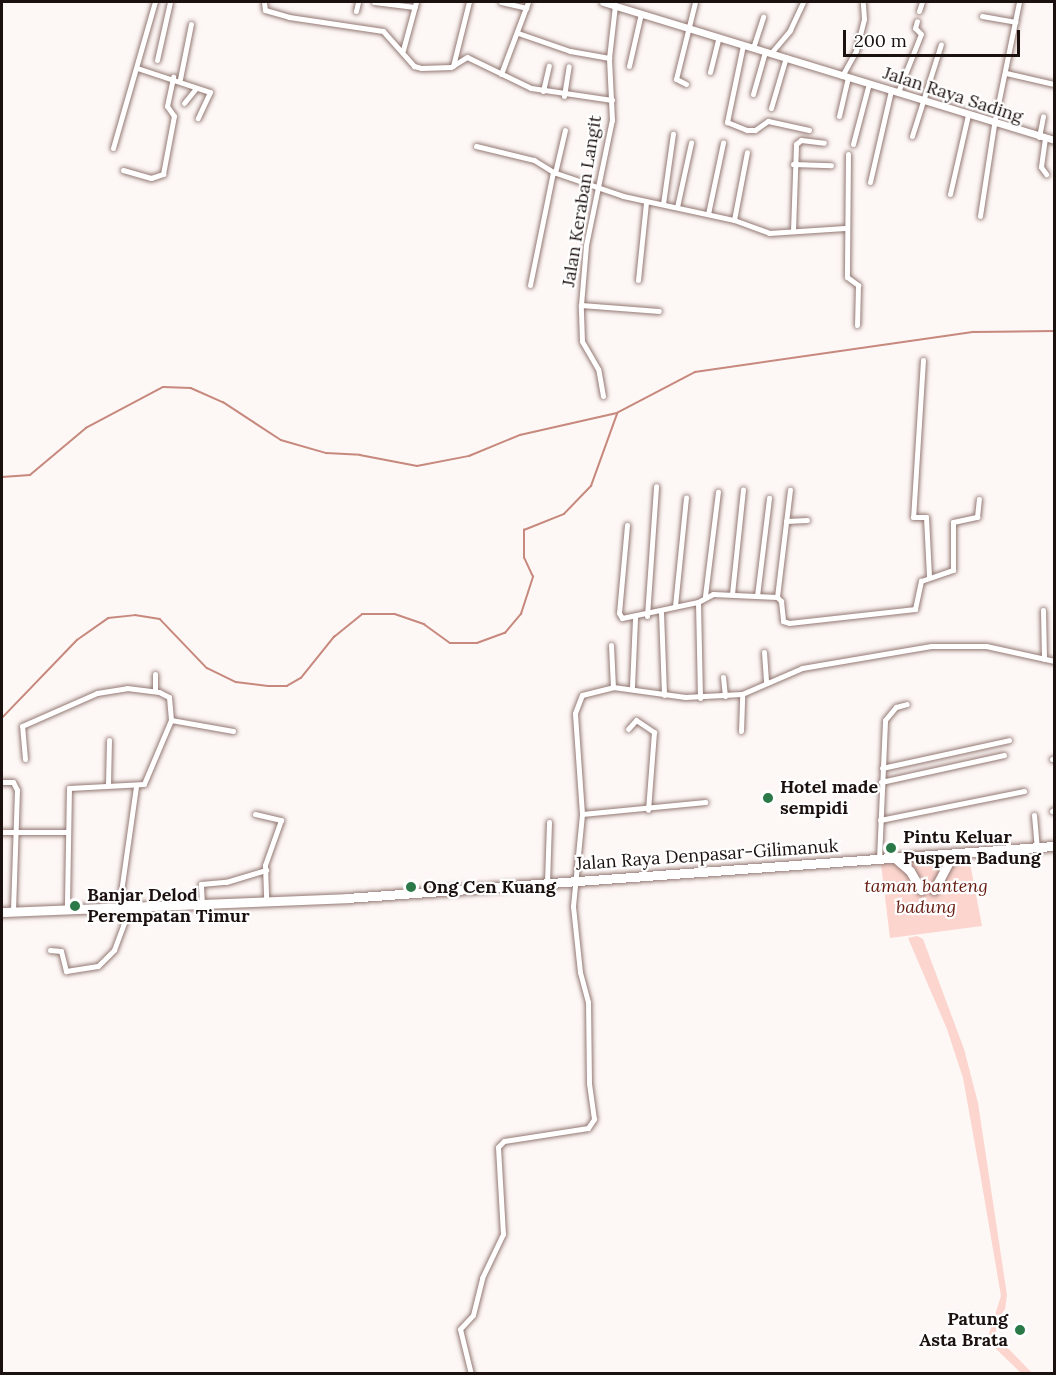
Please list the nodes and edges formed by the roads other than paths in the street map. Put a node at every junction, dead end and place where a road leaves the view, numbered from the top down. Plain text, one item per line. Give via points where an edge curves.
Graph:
1 (155, 2) edge
2 (170, 2) edge
3 (264, 2) edge
4 (358, 2) edge
5 (469, 2) edge
6 (501, 2) edge
7 (603, 2) edge
8 (695, 2) edge
9 (803, 2) edge
10 (922, 2) edge
11 (1019, 2) edge
12 (863, 3) dead end
13 (374, 4) edge
14 (415, 4) edge
15 (613, 4) edge
16 (527, 5) edge
17 (356, 11) dead end
18 (919, 11) dead end
19 (641, 13) junction
20 (982, 16) dead end
21 (763, 17) dead end
22 (917, 21) dead end
23 (1015, 22) junction
24 (191, 24) dead end
25 (689, 27) junction
26 (518, 33) junction
27 (719, 37) junction
28 (942, 44) dead end
29 (743, 45) junction
30 (753, 48) junction
31 (403, 50) junction
32 (768, 52) junction
33 (786, 57) junction
34 (609, 58) junction
35 (157, 60) dead end
36 (453, 66) junction
37 (549, 66) dead end
38 (569, 66) dead end
39 (629, 66) dead end
40 (137, 68) junction
41 (710, 72) dead end
42 (1006, 73) junction
43 (501, 74) junction
44 (845, 77) junction
45 (177, 78) junction
46 (869, 83) junction
47 (686, 84) dead end
48 (1054, 84) edge
49 (196, 88) junction
50 (543, 91) junction
51 (894, 91) junction
52 (753, 94) dead end
53 (564, 96) junction
54 (921, 99) junction
55 (612, 101) junction
56 (184, 103) dead end
57 (771, 108) dead end
58 (968, 115) junction
59 (839, 116) dead end
60 (1043, 116) dead end
61 (198, 118) dead end
62 (994, 124) junction
63 (564, 130) dead end
64 (809, 130) dead end
65 (673, 134) dead end
66 (912, 136) dead end
67 (1042, 138) junction
68 (1054, 140) edge
69 (691, 143) dead end
70 (723, 143) dead end
71 (824, 143) dead end
72 (854, 144) dead end
73 (476, 146) dead end
74 (113, 148) dead end
75 (747, 152) dead end
76 (848, 154) dead end
77 (793, 164) junction
78 (831, 165) dead end
79 (123, 170) dead end
80 (554, 172) junction
81 (1046, 174) dead end
82 (870, 182) dead end
83 (597, 188) junction
84 (950, 194) dead end
85 (646, 203) junction
86 (663, 204) junction
87 (677, 207) junction
88 (708, 213) junction
89 (980, 216) dead end
90 (734, 220) junction
91 (845, 228) junction
92 (793, 231) junction
93 (638, 280) dead end
94 (530, 285) dead end
95 (581, 305) junction
96 (659, 311) dead end
97 (857, 325) dead end
98 (923, 360) dead end
99 (603, 396) dead end
100 (656, 486) dead end
101 (743, 490) dead end
102 (790, 490) dead end
103 (718, 492) dead end
104 (686, 498) dead end
105 (769, 498) dead end
106 (979, 499) dead end
107 (807, 520) dead end
108 (786, 521) junction
109 (627, 525) dead end
110 (929, 577) junction
111 (732, 594) junction
112 (705, 596) junction
113 (757, 596) junction
114 (779, 599) junction
115 (698, 602) junction
116 (675, 606) junction
117 (1044, 610) dead end
118 (661, 612) junction
119 (646, 616) junction
120 (635, 617) junction
121 (611, 645) dead end
122 (764, 652) dead end
123 (1044, 659) junction
124 (1054, 661) edge
125 (155, 674) dead end
126 (723, 677) dead end
127 (766, 683) junction
128 (613, 687) junction
129 (632, 687) junction
130 (154, 691) junction
131 (742, 694) junction
132 (664, 695) junction
133 (725, 696) junction
134 (700, 698) junction
135 (907, 704) dead end
136 (171, 720) junction
137 (628, 729) dead end
138 (233, 731) dead end
139 (741, 731) dead end
140 (109, 740) dead end
141 (1009, 740) dead end
142 (1005, 755) dead end
143 (25, 759) dead end
144 (882, 768) junction
145 (2, 782) edge
146 (882, 782) junction
147 (108, 784) junction
148 (136, 787) junction
149 (1024, 791) dead end
150 (705, 802) dead end
151 (648, 810) junction
152 (255, 814) dead end
153 (582, 814) junction
154 (1034, 815) dead end
155 (880, 820) junction
156 (549, 822) dead end
157 (2, 832) edge
158 (68, 832) junction
159 (15, 833) junction
160 (1054, 846) edge
161 (1037, 848) junction
162 (965, 852) junction
163 (894, 857) junction
164 (879, 859) junction
165 (266, 870) junction
166 (575, 881) junction
167 (547, 883) junction
168 (921, 890) dead end
169 (934, 890) dead end
170 (266, 901) junction
171 (202, 905) junction
172 (119, 906) junction
173 (131, 906) junction
174 (67, 909) junction
175 (2, 912) edge
176 (13, 912) junction
177 (50, 950) dead end
178 (471, 1374) edge

1 - 40 street
2 - 35 street
3 - 31 street via 265,10 289,17 383,31
4 - 17 street
5 - 36 street
6 - 16 street
7 - 15 street, Jalan Raya Sading
8 - 25 street
9 - 32 street via 790,30
10 - 18 street
11 - 23 street
12 - 44 street via 864,19
13 - 14 street
14 - 31 street
15 - 19 street, Jalan Raya Sading
15 - 34 street, Jalan Keraban Langit
16 - 26 street
19 - 25 street, Jalan Raya Sading
19 - 39 street
20 - 23 street
21 - 30 street
22 - 51 street via 915,28 921,34
23 - 42 street
24 - 45 street
25 - 27 street, Jalan Raya Sading
25 - 47 street via 676,79
26 - 34 street via 570,51
26 - 43 street
27 - 29 street, Jalan Raya Sading
27 - 41 street
28 - 54 street
29 - 30 street, Jalan Raya Sading
29 - 64 street via 727,123 755,130 768,121
30 - 32 street, Jalan Raya Sading
31 - 36 street via 414,66
32 - 33 street, Jalan Raya Sading
32 - 52 street
33 - 44 street, Jalan Raya Sading
33 - 57 street
34 - 55 street, Jalan Keraban Langit
36 - 43 street via 468,57
37 - 50 street
38 - 53 street
40 - 45 street
40 - 74 street
42 - 48 street
42 - 62 street
43 - 50 street
44 - 46 street, Jalan Raya Sading
44 - 59 street
45 - 49 street
45 - 79 street via 167,106 174,116 163,174 151,178
46 - 51 street, Jalan Raya Sading
46 - 72 street
49 - 56 street
49 - 61 street via 210,92
50 - 53 street
51 - 54 street, Jalan Raya Sading
51 - 82 street
53 - 55 street
54 - 58 street, Jalan Raya Sading
54 - 66 street
55 - 83 street, Jalan Keraban Langit
58 - 62 street, Jalan Raya Sading
58 - 84 street
60 - 67 street
62 - 67 street, Jalan Raya Sading
62 - 89 street
63 - 80 street
65 - 86 street
67 - 68 street, Jalan Raya Sading
67 - 81 street via 1041,167
69 - 87 street
70 - 88 street
71 - 77 street via 797,142
73 - 80 street via 534,160
75 - 90 street
76 - 91 street
77 - 78 street
77 - 92 street
80 - 83 street
80 - 94 street
83 - 85 street
83 - 95 street, Jalan Keraban Langit via 586,245
85 - 86 street
85 - 93 street
86 - 87 street
87 - 88 street
88 - 90 street
90 - 92 street via 769,233
91 - 92 street
91 - 97 street via 847,279 858,285
95 - 96 street
95 - 99 street, Jalan Keraban Langit via 582,341 598,369
98 - 110 street via 913,518 926,517
100 - 119 street
101 - 111 street
102 - 108 street
103 - 112 street
104 - 116 street
105 - 113 street
106 - 110 street via 977,517 953,522 953,570
107 - 108 street
108 - 114 street
109 - 120 street via 620,613 622,618
110 - 114 street via 919,584 919,605 906,610 789,623 783,621
111 - 112 street
111 - 113 street
112 - 115 street
113 - 114 street
115 - 116 street
115 - 134 street
116 - 118 street
117 - 123 street
118 - 119 street
118 - 132 street
119 - 120 street
120 - 129 street
121 - 128 street
122 - 127 street
123 - 124 street
123 - 127 street via 986,646 931,646 838,660
125 - 130 street
126 - 133 street
127 - 131 street
128 - 129 street
128 - 153 street via 587,691 576,704
129 - 132 street
130 - 136 street via 169,698
130 - 143 street via 111,690 22,726
131 - 133 street
131 - 139 street
132 - 134 street
133 - 134 street
135 - 144 street via 896,707 885,720
136 - 138 street
136 - 148 street via 144,784
137 - 151 street via 638,720 654,732
140 - 147 street
141 - 144 street
142 - 146 street
144 - 146 street
145 - 159 street via 16,786
146 - 155 street
147 - 148 street
147 - 158 street via 69,788
148 - 172 street
149 - 155 street
150 - 151 street
151 - 153 street
152 - 165 street via 281,820 269,849
153 - 166 street
154 - 161 street
155 - 164 street
156 - 167 street
157 - 159 street
158 - 159 street
158 - 174 street
159 - 176 street
160 - 161 highway, Jalan Raya Denpasar-Gilimanuk
161 - 162 highway, Jalan Raya Denpasar-Gilimanuk
162 - 163 highway, Jalan Raya Denpasar-Gilimanuk
162 - 169 highway via 949,862
163 - 164 highway, Jalan Raya Denpasar-Gilimanuk
163 - 168 highway via 910,871
164 - 166 highway, Jalan Raya Denpasar-Gilimanuk
165 - 170 street
165 - 171 street via 226,882 201,884
166 - 167 highway, Jalan Raya Denpasar-Gilimanuk
166 - 178 street via 575,940 588,1002 589,1083 594,1119 588,1128 504,1141 498,1148 503,1234 482,1278 473,1315 460,1329
167 - 170 highway, Jalan Raya Denpasar-Gilimanuk
170 - 171 highway, Jalan Raya Denpasar-Gilimanuk
171 - 173 highway, Jalan Raya Denpasar-Gilimanuk
172 - 173 highway, Jalan Raya Denpasar-Gilimanuk
172 - 174 highway, Jalan Raya Denpasar-Gilimanuk
173 - 177 street via 114,950 98,966 66,971 61,951
174 - 176 highway, Jalan Raya Denpasar-Gilimanuk
175 - 176 highway, Jalan Raya Denpasar-Gilimanuk

